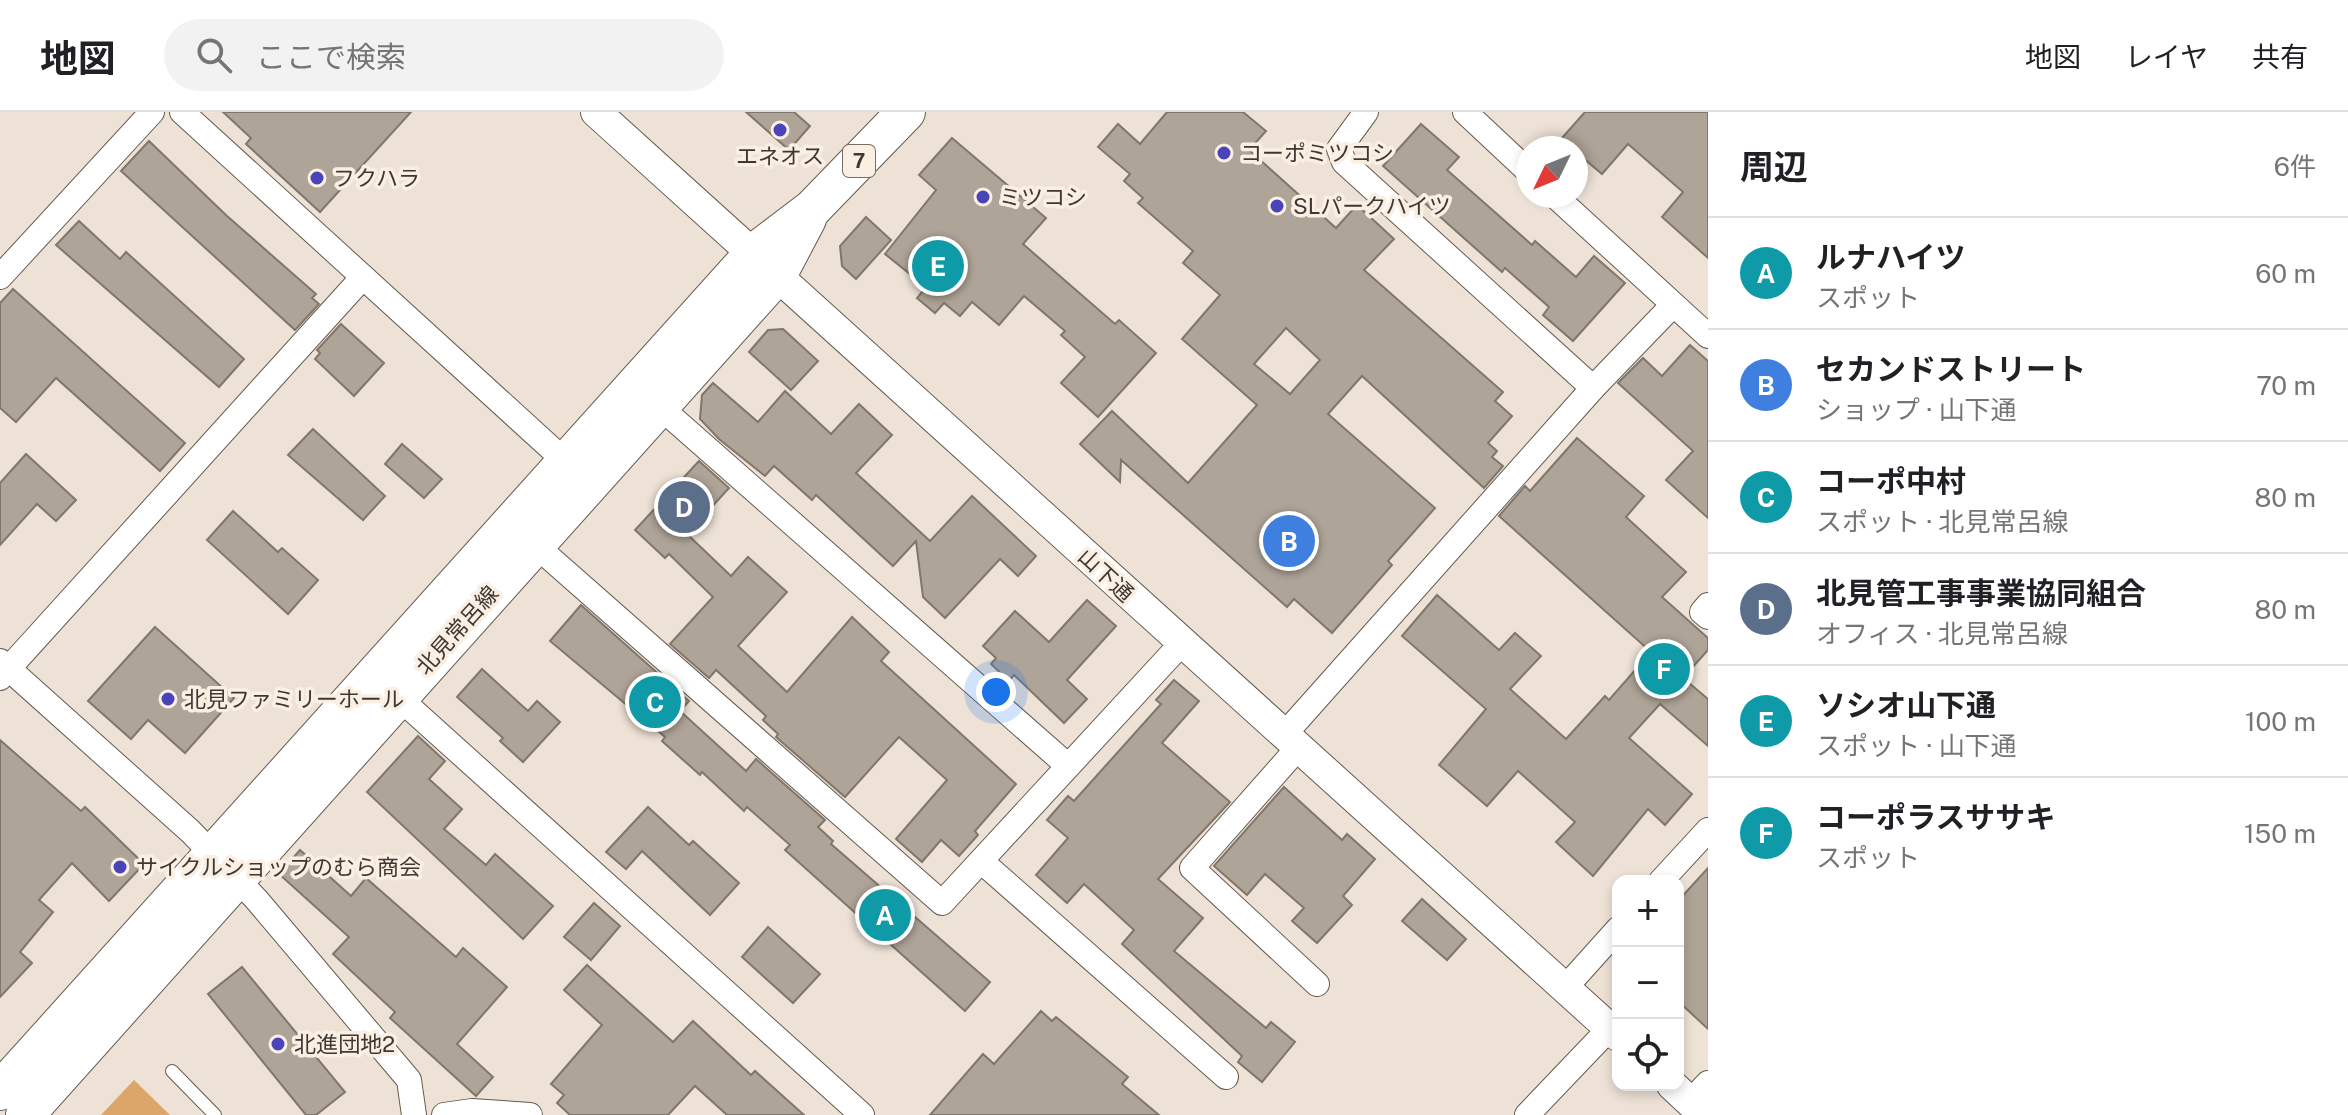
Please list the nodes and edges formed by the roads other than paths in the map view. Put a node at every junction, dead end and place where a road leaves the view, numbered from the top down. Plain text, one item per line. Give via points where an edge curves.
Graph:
1 (152, 112) edge
2 (182, 112) edge
3 (596, 112) edge
4 (906, 112) edge
5 (1366, 112) edge
6 (1465, 112) edge
7 (1516, 160) edge
8 (1568, 208) edge
9 (766, 264) junction
10 (0, 277) edge
11 (363, 277) junction
12 (1673, 305) junction
13 (1708, 336) edge
14 (1593, 388) junction
15 (660, 407) junction
16 (578, 473) junction
17 (534, 544) junction
18 (1708, 605) edge
19 (1708, 617) edge
20 (1181, 644) junction
21 (3, 669) edge
22 (385, 685) junction
23 (1290, 742) junction
24 (1067, 765) junction
25 (1708, 830) edge
26 (981, 861) junction
27 (223, 867) junction
28 (1667, 875) edge
29 (1612, 936) edge
30 (1317, 984) dead end
31 (1565, 988) junction
32 (1612, 1030) edge
33 (1612, 1034) edge
34 (172, 1071) dead end
35 (1226, 1077) dead end
36 (0, 1091) edge
37 (25, 1115) edge
38 (215, 1115) edge
39 (414, 1115) edge
40 (444, 1115) edge
41 (530, 1115) edge
42 (862, 1115) edge
43 (1527, 1115) edge

1 - 10 street
2 - 11 street
3 - 9 street, 山下通
4 - 9 main road, 北見常呂線 / 7
5 - 14 street via 1343,138 1339,149 1344,162
6 - 7 street
8 - 12 street
9 - 15 main road, 北見常呂線 / 7
9 - 16 main road, 北見常呂線 / 7
9 - 20 street, 山下通
11 - 16 street
11 - 21 street
12 - 13 street
12 - 14 street
14 - 23 street
15 - 16 main road, 北見常呂線 / 7
15 - 24 street
16 - 17 main road, 北見常呂線 / 7
16 - 22 main road, 北見常呂線 / 7
17 - 22 main road, 北見常呂線 / 7
17 - 26 street via 942,903
18 - 19 street via 1702,612
20 - 23 street, 山下通
20 - 24 street
21 - 27 street
22 - 27 main road, 北見常呂線 / 7
22 - 42 street
23 - 30 street via 1192,868
23 - 31 street, 山下通
24 - 26 street
25 - 28 street
26 - 35 street
27 - 36 main road, 北見常呂線 / 7
27 - 37 main road, 北見常呂線 / 7
27 - 39 street via 409,1080
29 - 31 street
31 - 32 street, 山下通
33 - 43 street
34 - 38 lane
40 - 41 street

